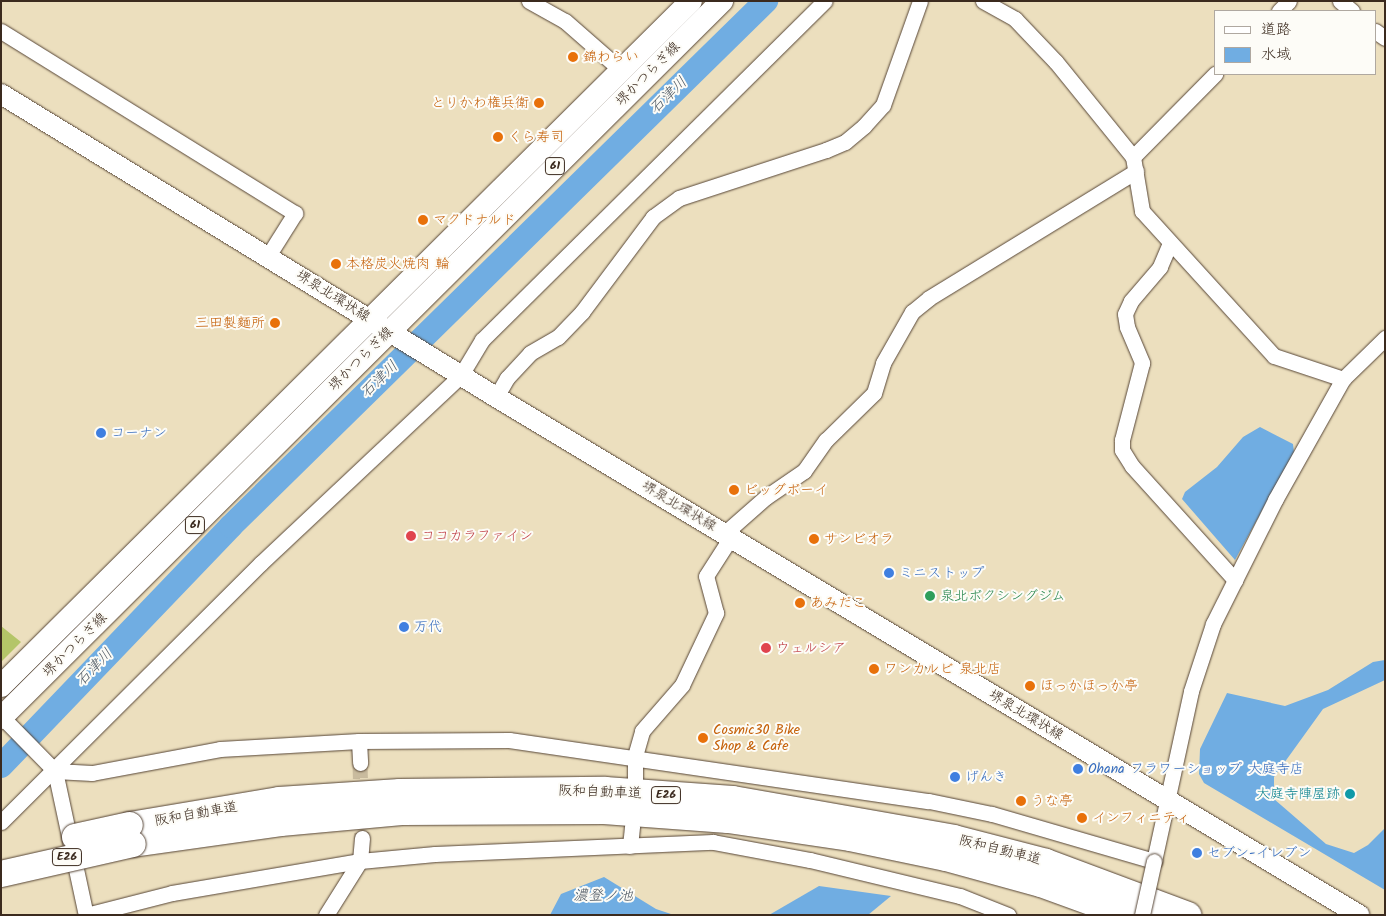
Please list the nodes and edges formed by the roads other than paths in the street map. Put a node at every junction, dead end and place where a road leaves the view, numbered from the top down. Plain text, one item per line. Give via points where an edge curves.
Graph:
1 (530, 1) edge
2 (691, 1) edge
3 (722, 1) edge
4 (825, 1) edge
5 (920, 1) edge
6 (983, 1) edge
7 (1289, 1) edge
8 (1340, 1) edge
9 (1280, 10) edge
10 (1351, 10) edge
11 (1, 31) edge
12 (621, 70) junction
13 (1214, 75) edge
14 (1, 94) edge
15 (1135, 164) junction
16 (1170, 243) junction
17 (268, 256) junction
18 (389, 331) junction
19 (1385, 338) edge
20 (455, 371) junction
21 (1343, 379) junction
22 (496, 397) junction
23 (728, 535) junction
24 (1235, 580) junction
25 (1, 686) edge
26 (4, 719) edge
27 (359, 741) junction
28 (635, 756) junction
29 (360, 763) tunnel mouth
30 (55, 771) junction
31 (635, 779) dead end
32 (1169, 800) junction
33 (1, 822) edge
34 (632, 826) dead end
35 (131, 834) junction
36 (362, 838) tunnel mouth
37 (630, 846) junction
38 (1, 856) edge
39 (360, 861) junction
40 (1154, 861) junction
41 (1, 874) edge
42 (86, 915) edge
43 (326, 915) edge
44 (1008, 915) edge
45 (1126, 915) edge
46 (1142, 915) edge
47 (1188, 915) edge
48 (1359, 915) edge

1 - 12 street via 565,21
2 - 12 main road, 堺かつらぎ線 / 61
3 - 18 main road, 堺かつらぎ線 / 61
4 - 20 street via 482,340
5 - 22 street via 883,105 864,126 845,142 679,198 653,217 582,312 558,337 530,353 507,378
6 - 15 street via 1015,19 1032,34
7 - 9 street
8 - 10 street
11 - 17 street via 295,213
12 - 18 main road, 堺かつらぎ線 / 61
13 - 15 street
14 - 17 main road, 堺泉北環状線
15 - 16 street via 1142,211
15 - 23 street via 912,312 883,363 874,393 826,440 804,471 766,497
16 - 21 street via 1274,356
16 - 24 street via 1160,267 1131,301 1125,314 1142,364 1122,450 1132,466
17 - 18 main road, 堺泉北環状線
18 - 20 main road, 堺泉北環状線
18 - 25 main road, 堺かつらぎ線 / 61
18 - 26 main road, 堺かつらぎ線 / 61
19 - 21 street
20 - 22 main road, 堺泉北環状線
20 - 30 street
21 - 24 street via 1275,500
22 - 23 main road, 堺泉北環状線
23 - 28 street via 706,576 716,613 682,685 642,732
23 - 32 main road, 堺泉北環状線
24 - 32 street via 1213,624 1191,691
26 - 30 street
27 - 28 street via 508,740
27 - 29 street
27 - 30 street via 220,749 92,773
28 - 31 street
28 - 40 street via 992,814
30 - 33 street
30 - 42 street
32 - 40 street
32 - 48 main road, 堺泉北環状線
34 - 37 street
35 - 38 highway, 阪和自動車道 / E26, bridge
35 - 41 highway, 阪和自動車道 / E26, bridge
35 - 45 highway, 阪和自動車道 / E26 via 402,812 604,811 728,820 850,838 956,860 1041,884
35 - 47 highway, 阪和自動車道 / E26 via 279,800 400,792 605,790 734,800 954,838 1046,862
36 - 39 street
37 - 39 street via 436,854
37 - 44 street via 712,842 810,860 960,896
39 - 42 street via 172,893
39 - 43 street
40 - 46 street, bridge

